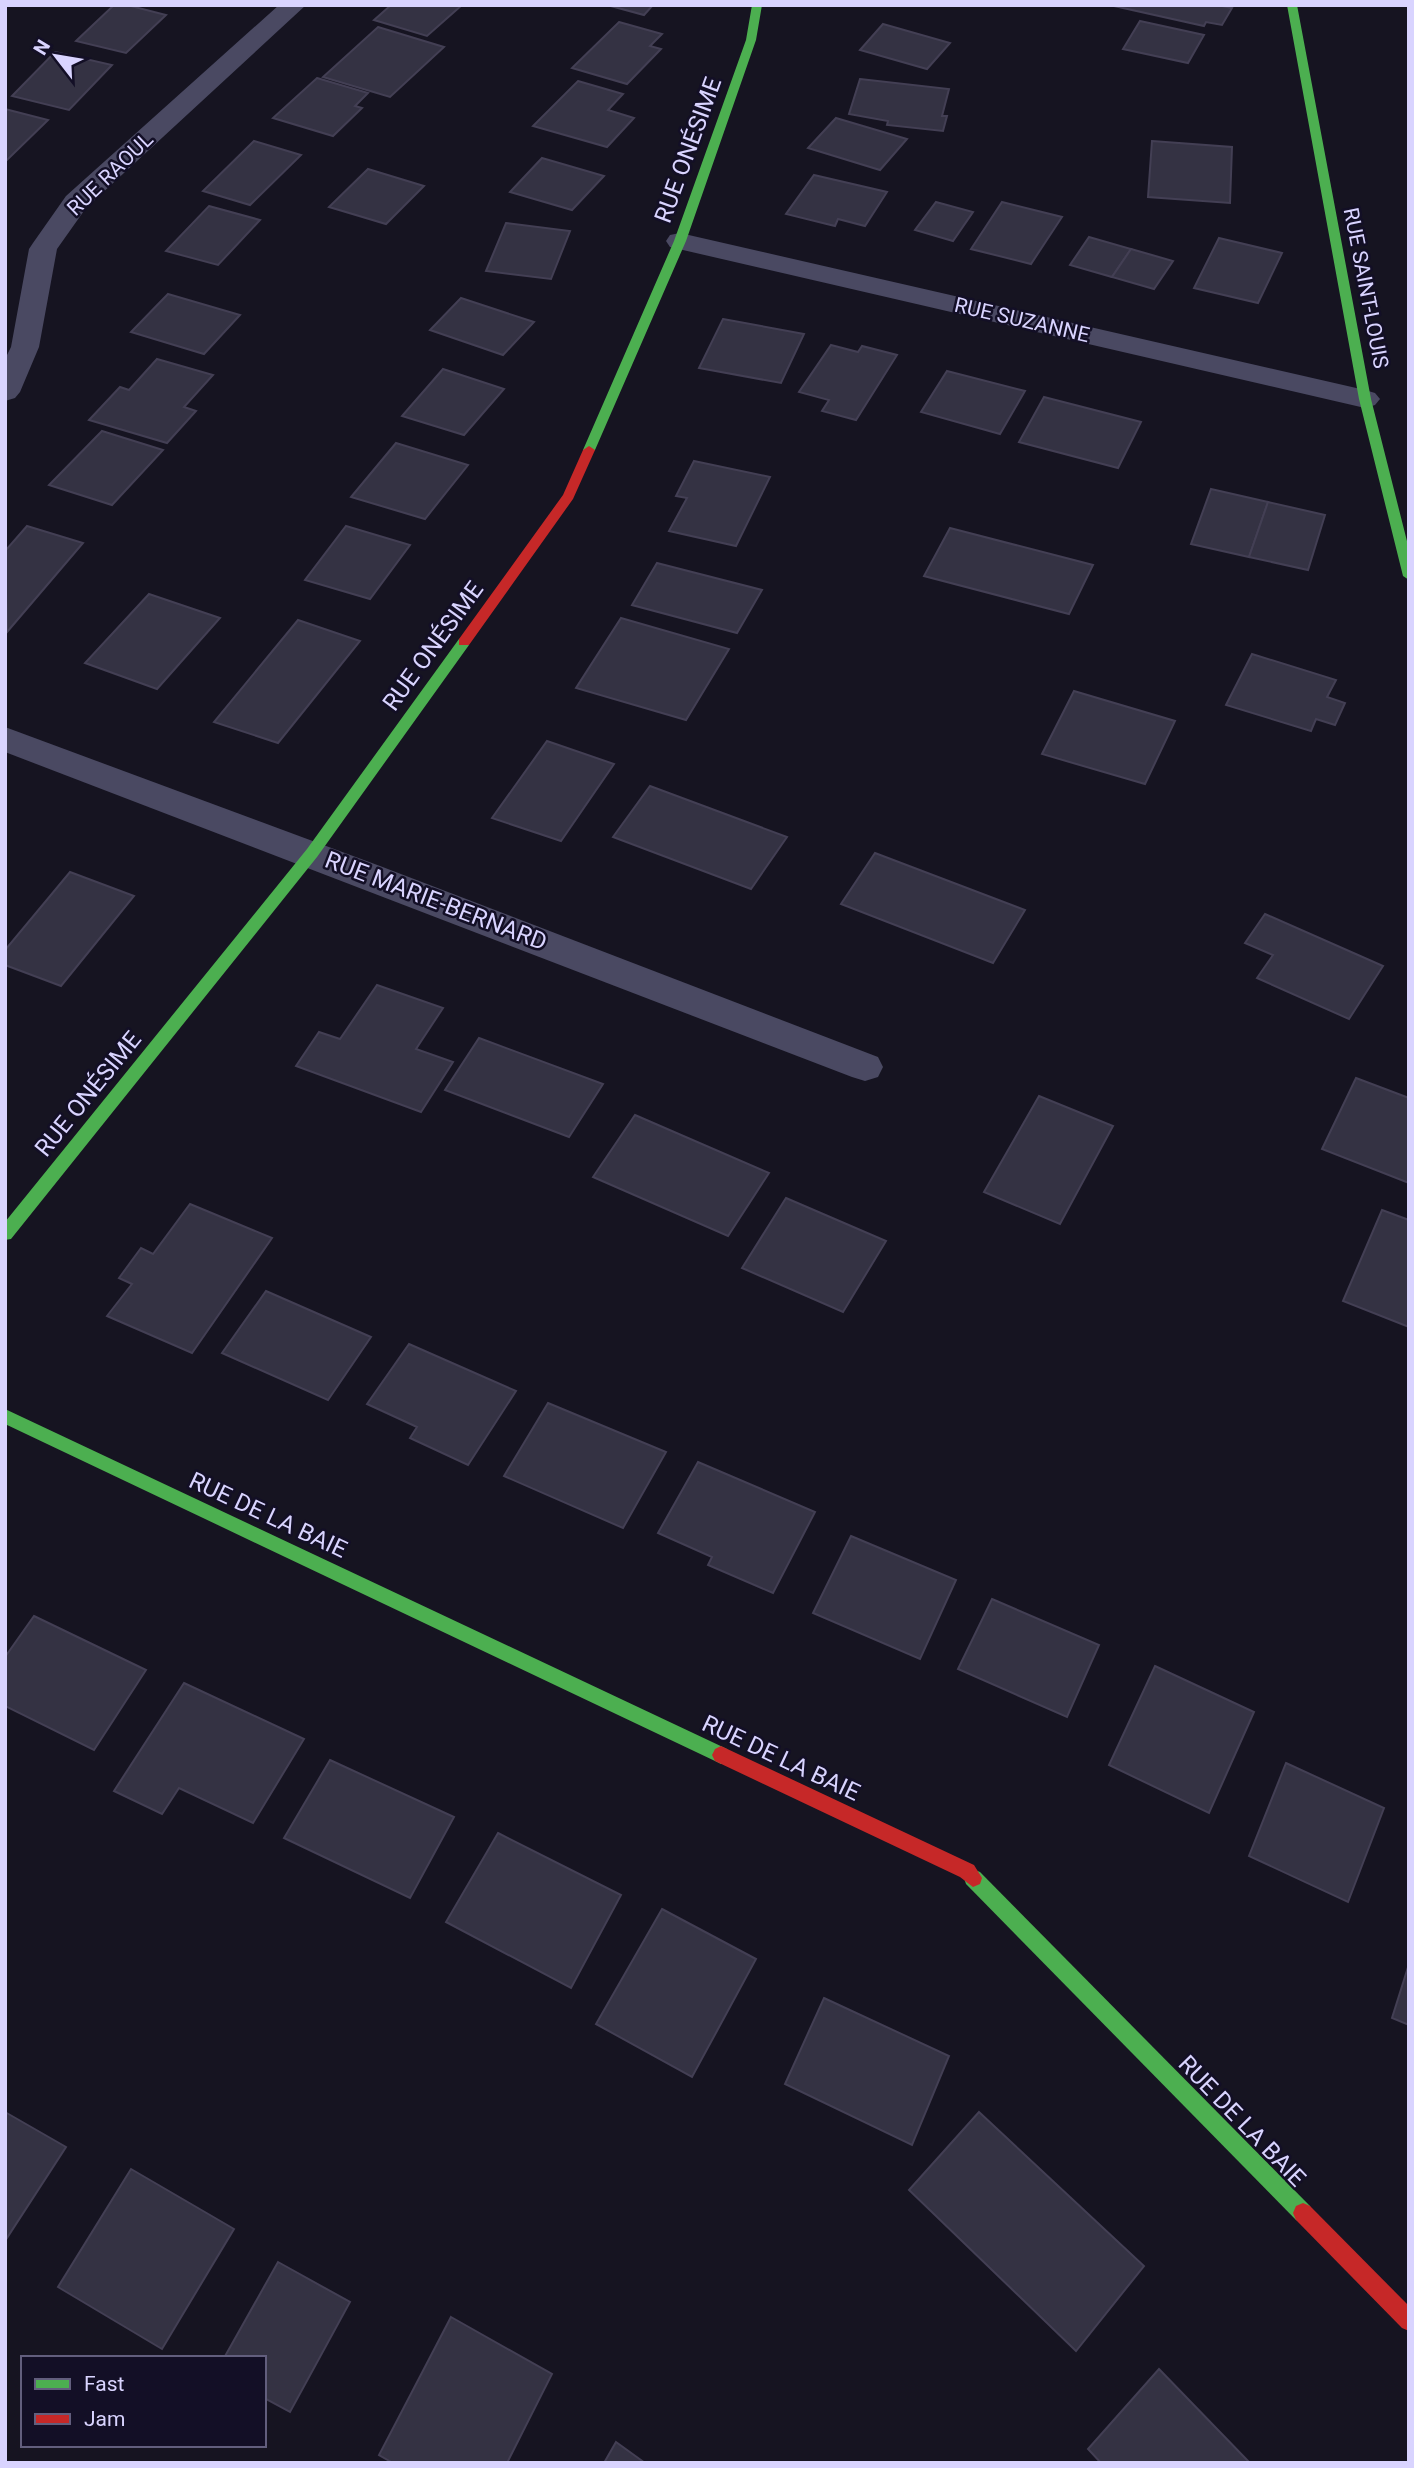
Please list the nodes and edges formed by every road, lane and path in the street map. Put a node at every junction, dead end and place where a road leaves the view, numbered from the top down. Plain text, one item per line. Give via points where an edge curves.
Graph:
1 (294, 5) edge
2 (757, 5) edge
3 (1292, 5) edge
4 (680, 241) junction
5 (5, 392) edge
6 (1365, 399) junction
7 (1409, 576) edge
8 (5, 739) edge
9 (312, 853) junction
10 (865, 1067) dead end
11 (5, 1234) edge
12 (5, 1416) edge
13 (1409, 2321) edge

1 - 5 street, RUE RAOUL via 76,202 43,249 26,347
2 - 4 street, RUE ONÉSIME via 751,40
3 - 6 street, RUE SAINT-LOUIS
4 - 6 street, RUE SUZANNE
4 - 9 street, RUE ONÉSIME via 569,496
6 - 7 street, RUE SAINT-LOUIS
8 - 9 street, RUE MARIE-BERNARD
9 - 10 street, RUE MARIE-BERNARD
9 - 11 street, RUE ONÉSIME
12 - 13 street, RUE DE LA BAIE via 967,1871

